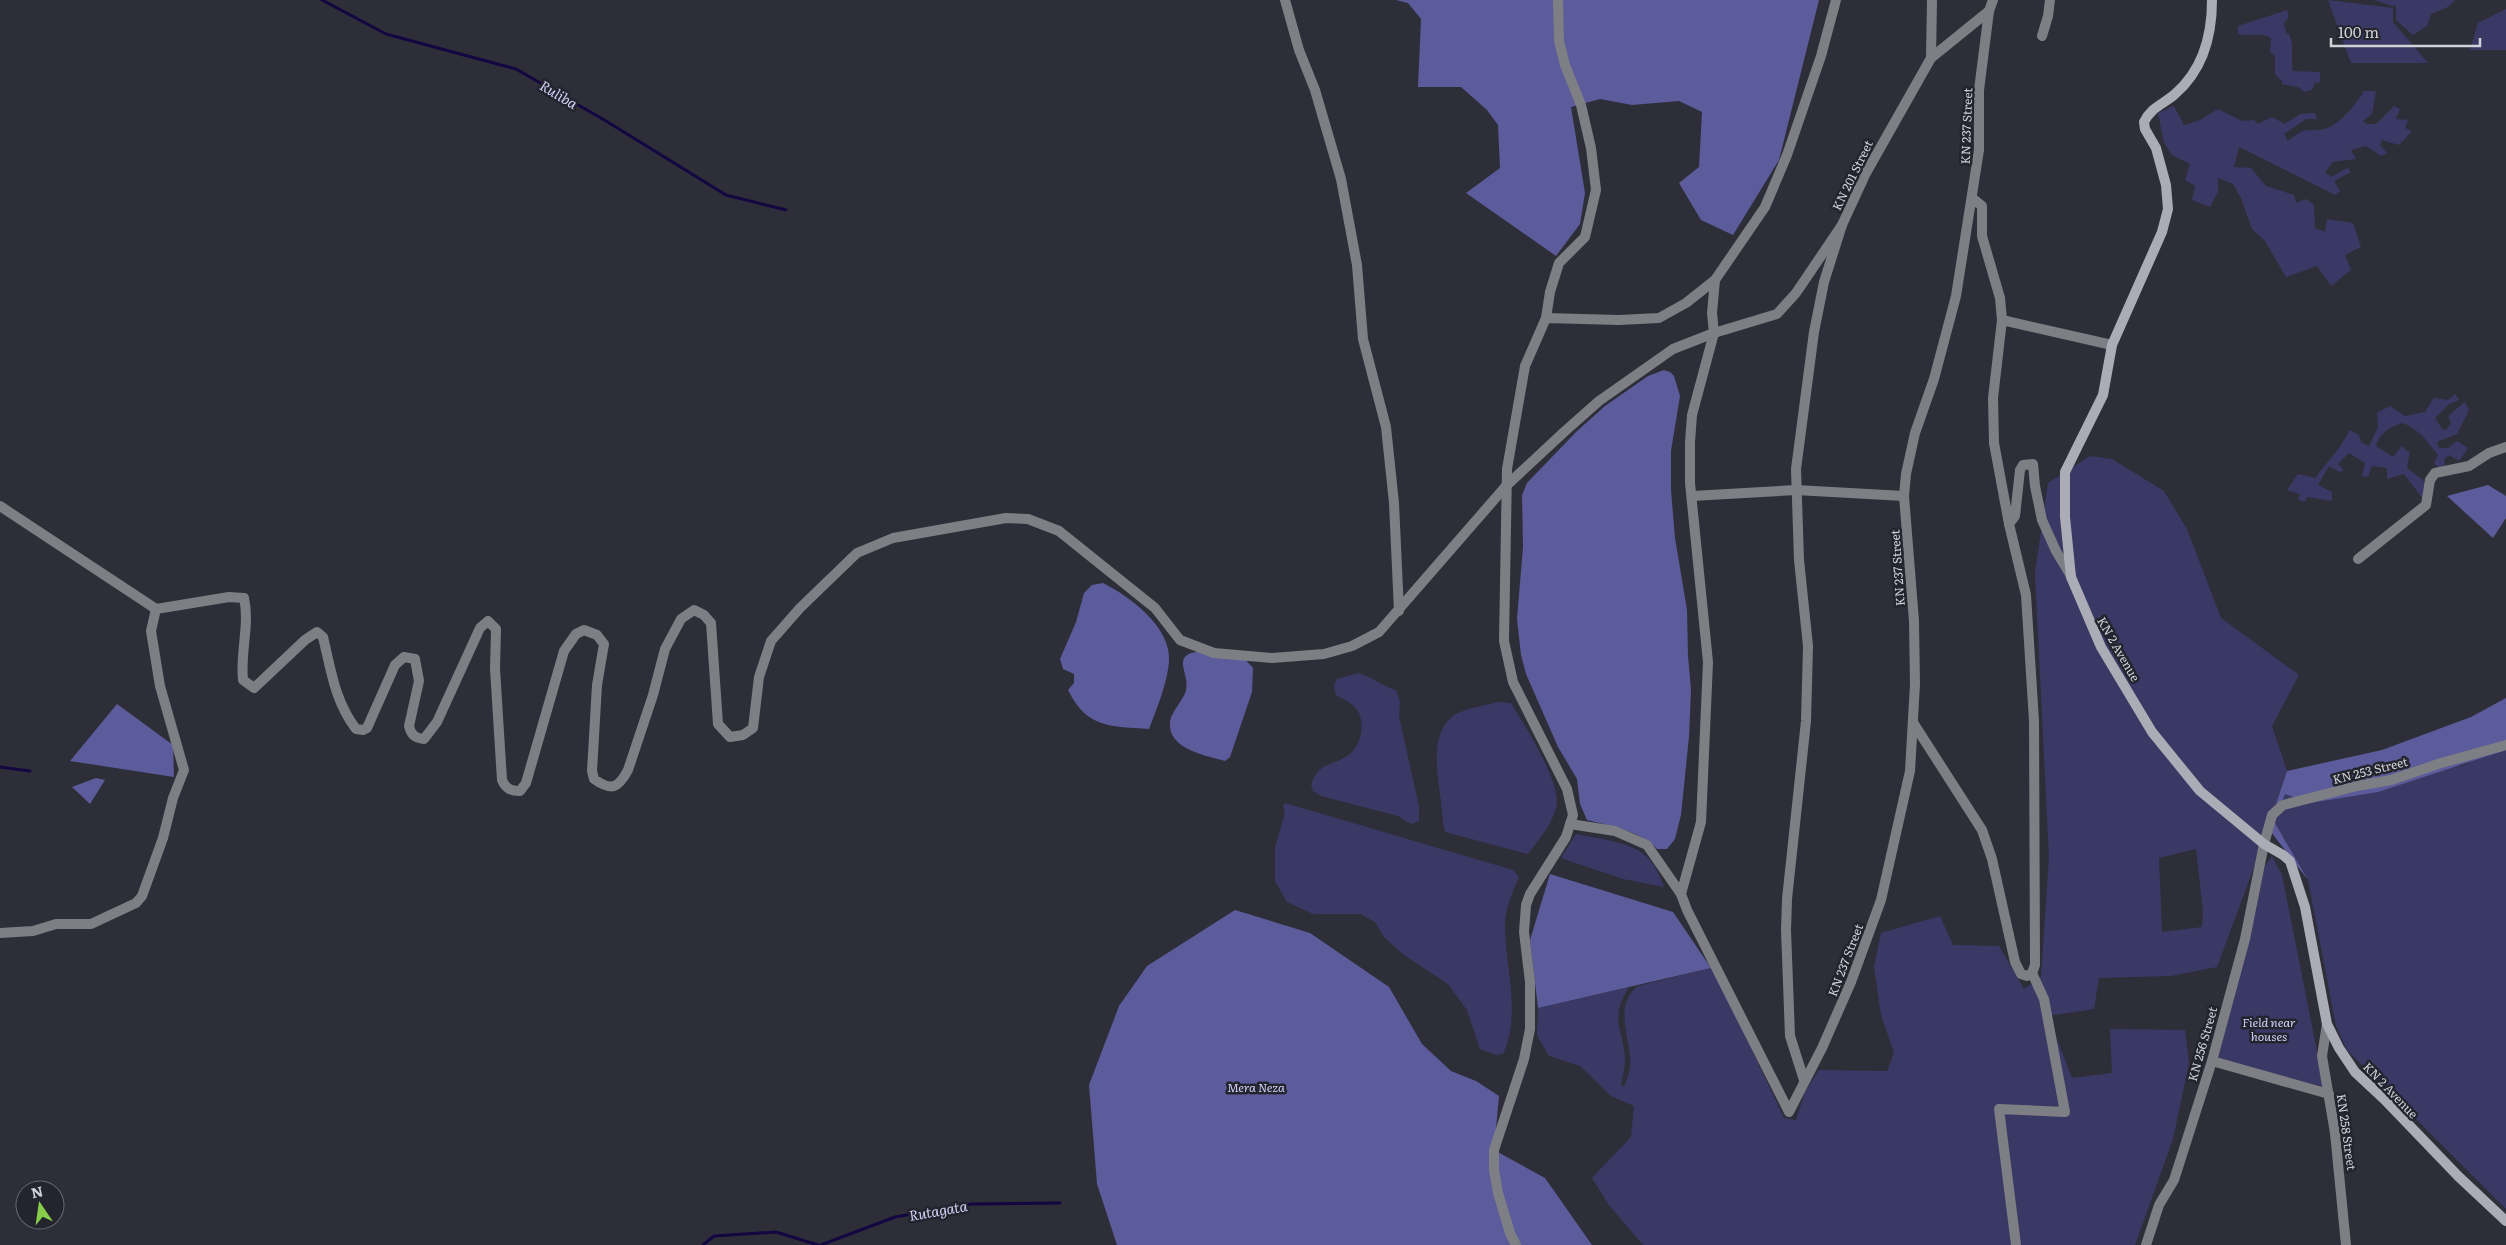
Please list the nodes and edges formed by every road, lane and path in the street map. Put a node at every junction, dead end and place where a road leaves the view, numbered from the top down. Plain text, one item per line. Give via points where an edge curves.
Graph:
1 (1285, 0) edge
2 (1558, 0) edge
3 (1836, 0) edge
4 (1932, 0) edge
5 (1993, 0) edge
6 (2050, 0) edge
7 (2212, 0) edge
8 (1989, 11) junction
9 (2042, 36) dead end
10 (1931, 58) junction
11 (1972, 198) junction
12 (1842, 225) junction
13 (1715, 280) junction
14 (1546, 318) junction
15 (2002, 320) junction
16 (1714, 333) junction
17 (2112, 345) junction
18 (2506, 447) edge
19 (1506, 486) junction
20 (1796, 490) junction
21 (1692, 496) junction
22 (1904, 496) junction
23 (0, 506) edge
24 (2009, 524) junction
25 (2358, 559) dead end
26 (2071, 577) junction
27 (156, 609) junction
28 (1400, 611) junction
29 (1914, 724) junction
30 (2506, 745) edge
31 (1570, 824) junction
32 (2264, 844) junction
33 (1681, 894) junction
34 (0, 933) edge
35 (2032, 973) junction
36 (2328, 1024) junction
37 (2212, 1061) junction
38 (1804, 1080) junction
39 (2329, 1094) junction
40 (2506, 1222) edge
41 (1516, 1245) edge
42 (2016, 1245) edge
43 (2146, 1245) edge
44 (2346, 1245) edge

1 - 28 street via 1340,179 1357,265 1363,339 1386,427
2 - 14 street via 1559,41 1581,105 1596,190 1585,237 1559,263
3 - 13 street via 1809,92 1765,207
4 - 10 street
5 - 8 street
6 - 9 street
7 - 17 main road, KN 2 Avenue via 2209,36 2194,76 2174,96 2155,107 2144,122 2156,148 2166,184 2168,209 2162,232
8 - 10 street, KN 201 Street
8 - 11 street, KN 237 Street via 1979,90 1979,150
10 - 12 street, KN 201 Street via 1866,172
11 - 15 street via 1982,206 1982,236 2000,298
11 - 22 street, KN 237 Street via 1956,296 1934,379 1915,434
12 - 16 street, KN 201 Street via 1814,271 1777,314
12 - 20 street via 1824,282 1814,332
13 - 14 street via 1686,303 1659,318
13 - 16 street
14 - 19 street via 1525,366
15 - 17 street
15 - 24 street via 1993,421
16 - 19 street, KN 201 Street via 1673,349 1627,380 1599,401
16 - 21 street via 1692,415
17 - 26 main road, KN 2 Avenue via 2103,396 2065,472 2065,517
18 - 25 street via 2469,466 2435,473 2430,480 2426,504
19 - 28 street, KN 201 Street
19 - 31 street via 1504,640 1513,682 1567,789 1573,815
20 - 21 street
20 - 22 street
20 - 38 street via 1808,646 1806,721 1786,930 1790,1036
21 - 33 street via 1708,662 1701,822
22 - 29 street, KN 237 Street via 1914,621
23 - 27 street
24 - 26 street via 2015,516 2020,470 2023,465 2033,464 2042,520
24 - 35 street via 2026,595 2034,721 2035,965
26 - 32 main road, KN 2 Avenue via 2101,646 2152,732 2200,791
27 - 28 street, KN 201 Street via 229,597 244,598 247,611 243,680 254,688 317,632 324,637 337,697 356,729 367,728 395,665 404,657 415,659 419,681 409,726 416,738 424,739 437,722 480,628 488,621 496,629 494,668 502,780 512,791 520,791 526,783 564,651 576,634 584,630 597,635 604,644 597,686 592,771 599,782 607,787 615,786 628,770 665,649 681,619 694,610 711,622 718,724 730,738 743,735 753,728 759,677 771,641 857,553 893,538 1006,518 1028,519 1059,531 1155,608 1180,640 1214,653 1272,658 1324,654 1352,646 1379,632
27 - 34 street via 151,631 160,686 184,770 142,896 136,903 90,924 56,924 33,931
29 - 35 street via 1982,830 1992,859 2015,962 2021,974
29 - 38 street, KN 237 Street via 1910,771 1881,900 1851,982
30 - 32 street, KN 253 Street via 2391,780 2283,805 2272,816
31 - 33 street via 1615,831 1647,844
31 - 41 street via 1566,837 1526,905 1524,932 1530,982 1530,1029 1524,1059 1494,1150 1498,1193
32 - 36 main road, KN 2 Avenue via 2287,858 2296,877 2315,951
32 - 37 street, KN 256 Street via 2245,939
33 - 38 street, KN 237 Street via 1786,1110 1791,1111
35 - 42 street via 2044,1000 2065,1112 1999,1109
36 - 39 street, KN 258 Street via 2322,1056
36 - 40 main road, KN 2 Avenue via 2339,1048 2356,1072
37 - 39 street
37 - 43 street, KN 256 Street via 2174,1180 2159,1205
39 - 44 street, KN 258 Street

